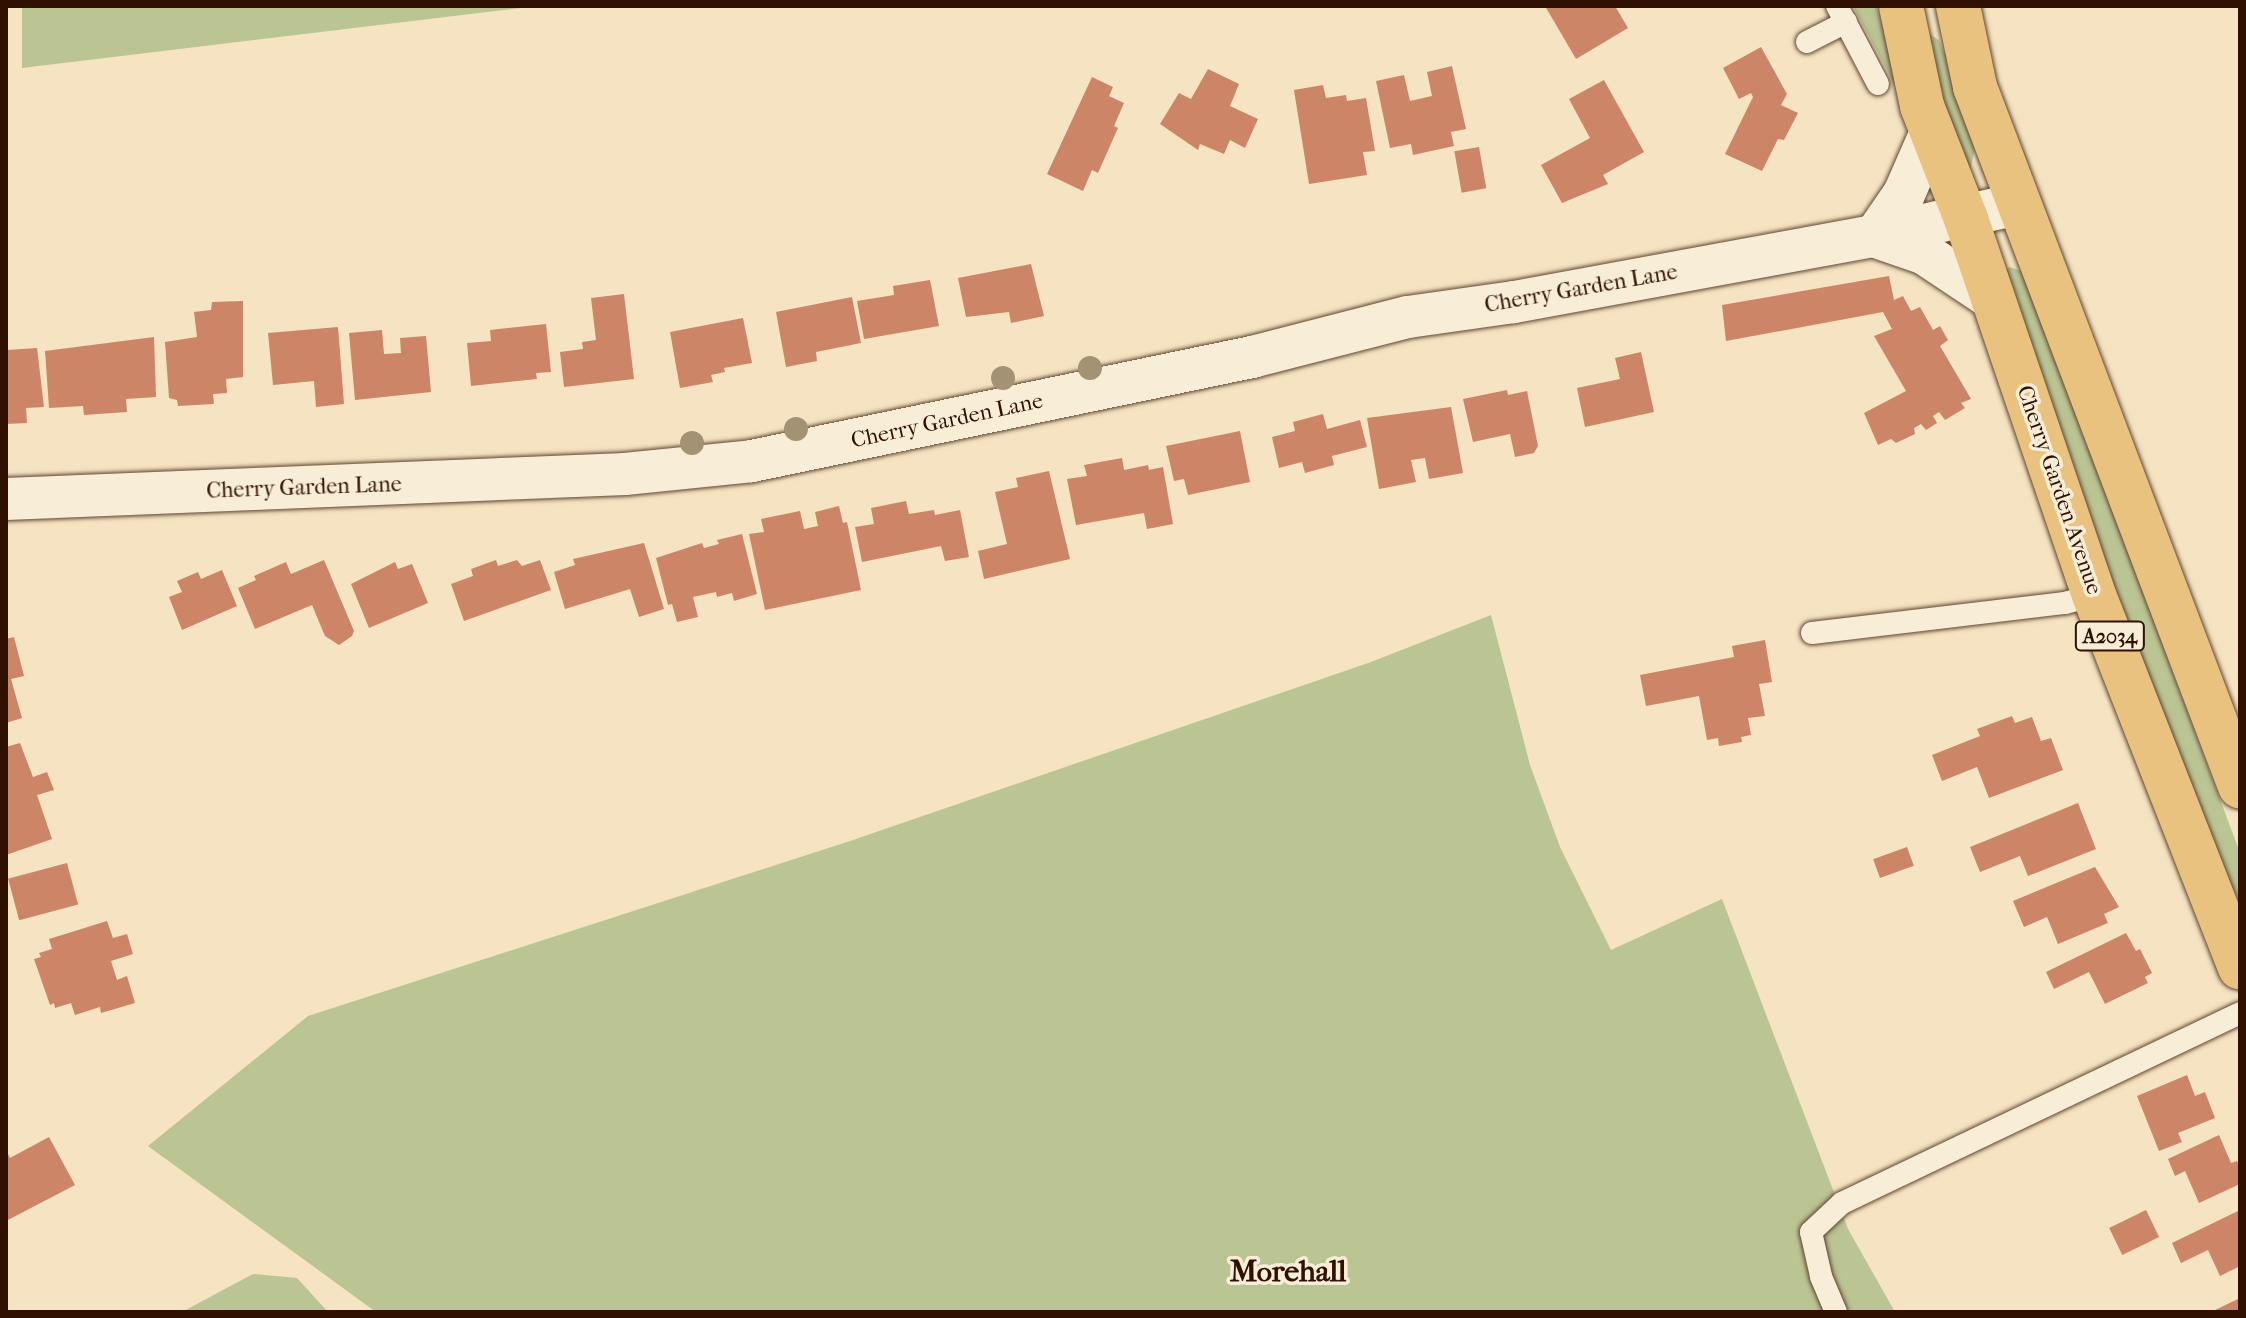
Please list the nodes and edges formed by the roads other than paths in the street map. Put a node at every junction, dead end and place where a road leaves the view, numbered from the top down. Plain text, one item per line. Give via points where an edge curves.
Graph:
1 (1901, 6) edge
2 (1958, 6) edge
3 (1842, 14) edge
4 (1807, 42) dead end
5 (1878, 84) dead end
6 (1932, 130) junction
7 (2018, 204) junction
8 (1966, 219) junction
9 (1875, 236) junction
10 (1994, 300) junction
11 (6, 499) edge
12 (2094, 595) junction
13 (1812, 633) dead end
14 (2240, 786) edge
15 (2240, 967) edge
16 (2240, 1013) edge
17 (1836, 1312) edge

1 - 6 main road, Cherry Garden Avenue / A2034
2 - 7 main road, A2034 via 1975,87
3 - 4 lane
3 - 5 lane
6 - 8 main road, Cherry Garden Avenue / A2034
6 - 9 street via 1904,194
7 - 8 street, Cherry Garden Lane
7 - 14 main road, A2034
8 - 9 street, Cherry Garden Lane
8 - 10 main road, Cherry Garden Avenue / A2034
9 - 10 street via 1925,254
9 - 11 street, Cherry Garden Lane via 1408,317 1252,357 752,461 625,474
10 - 12 main road, Cherry Garden Avenue / A2034
12 - 13 lane via 2065,603
12 - 15 main road, Cherry Garden Avenue / A2034
16 - 17 lane via 1842,1203 1811,1232

